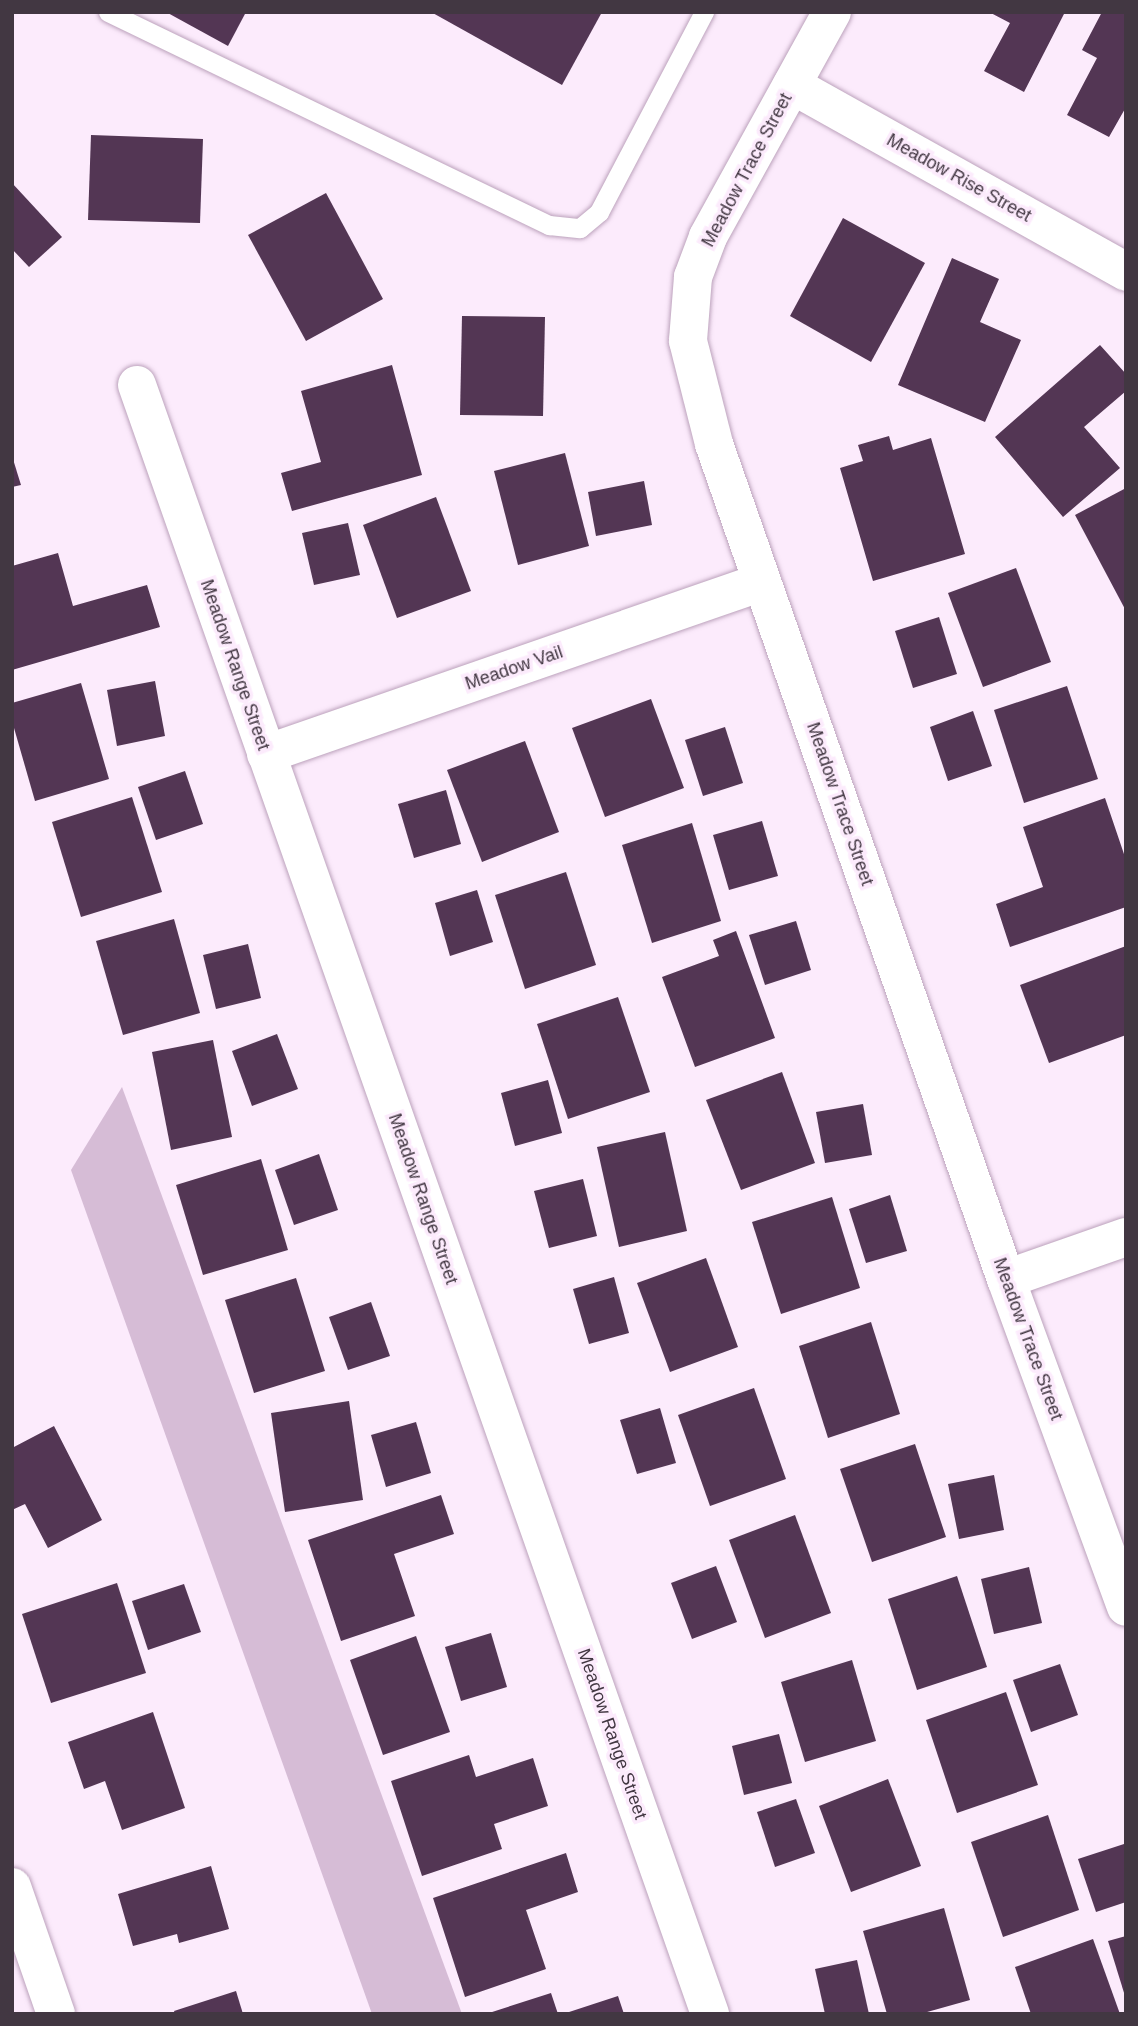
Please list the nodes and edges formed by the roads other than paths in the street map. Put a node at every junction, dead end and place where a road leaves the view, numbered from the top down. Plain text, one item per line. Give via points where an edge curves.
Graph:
1 (108, 12) edge
2 (704, 12) edge
3 (832, 12) edge
4 (792, 85) junction
5 (1126, 272) edge
6 (137, 385) dead end
7 (762, 582) junction
8 (266, 754) junction
9 (1126, 1237) edge
10 (1006, 1279) junction
11 (1126, 1607) edge
12 (12, 1887) edge
13 (56, 2014) edge
14 (710, 2014) edge

1 - 2 lane via 548,225 580,228 599,212
3 - 4 street, Meadow Trace Street
4 - 5 street, Meadow Rise Street
4 - 7 street, Meadow Trace Street via 708,237 694,277 688,341 714,444
6 - 8 street, Meadow Range Street
7 - 8 street, Meadow Vail
7 - 10 street, Meadow Trace Street
8 - 14 street, Meadow Range Street
9 - 10 street
10 - 11 street, Meadow Trace Street
12 - 13 street

